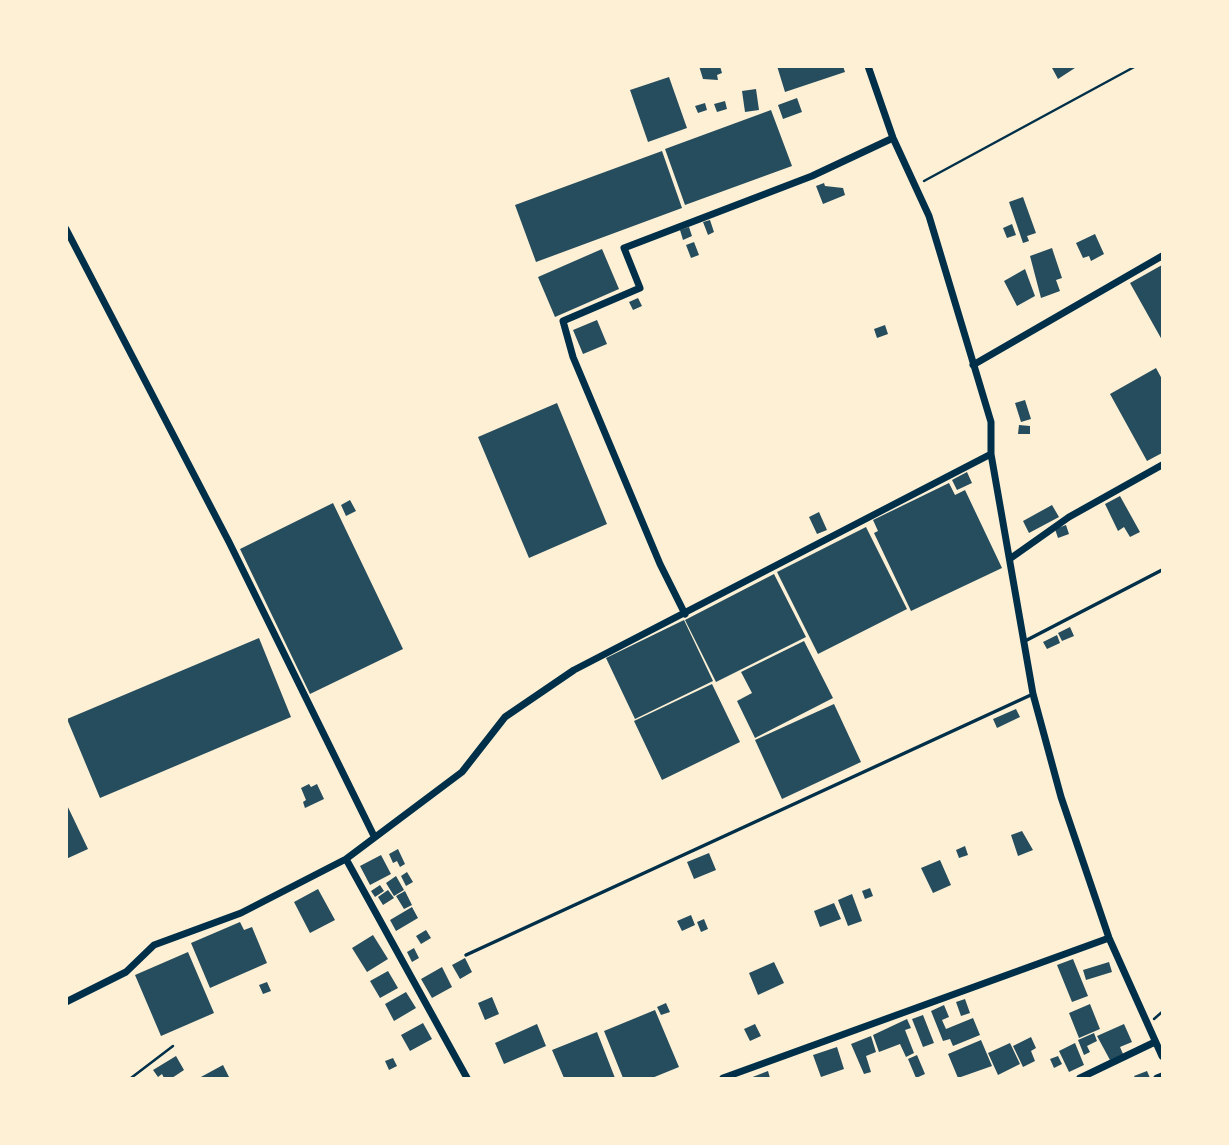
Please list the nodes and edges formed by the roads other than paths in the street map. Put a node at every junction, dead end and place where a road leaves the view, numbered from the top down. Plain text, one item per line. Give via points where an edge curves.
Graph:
1 (868, 66) edge
2 (893, 138) junction
3 (66, 229) edge
4 (1163, 256) edge
5 (973, 365) junction
6 (991, 454) junction
7 (1163, 465) edge
8 (1011, 558) junction
9 (1163, 570) edge
10 (685, 614) junction
11 (1025, 641) junction
12 (1033, 694) junction
13 (374, 836) junction
14 (346, 859) junction
15 (1109, 938) junction
16 (466, 955) dead end
17 (66, 1002) edge
18 (1155, 1042) junction
19 (1163, 1056) edge
20 (1163, 1076) edge
21 (467, 1079) edge
22 (723, 1079) edge
23 (1080, 1079) edge
24 (1157, 1079) edge

1 - 2 street
2 - 5 street via 929,216
2 - 10 street via 812,176 624,248 640,288 563,321 573,357
3 - 13 street via 229,542
4 - 5 street
5 - 6 street via 991,422
6 - 8 street
6 - 10 street
7 - 8 street via 1069,517
8 - 11 street
9 - 11 lane
10 - 13 street via 574,670 505,717 462,772
11 - 12 street
12 - 15 street via 1061,797
12 - 16 lane
13 - 14 street
14 - 17 street via 241,913 154,945 126,972
14 - 21 street
15 - 18 street
15 - 22 street
18 - 19 street
18 - 23 street
20 - 24 street

